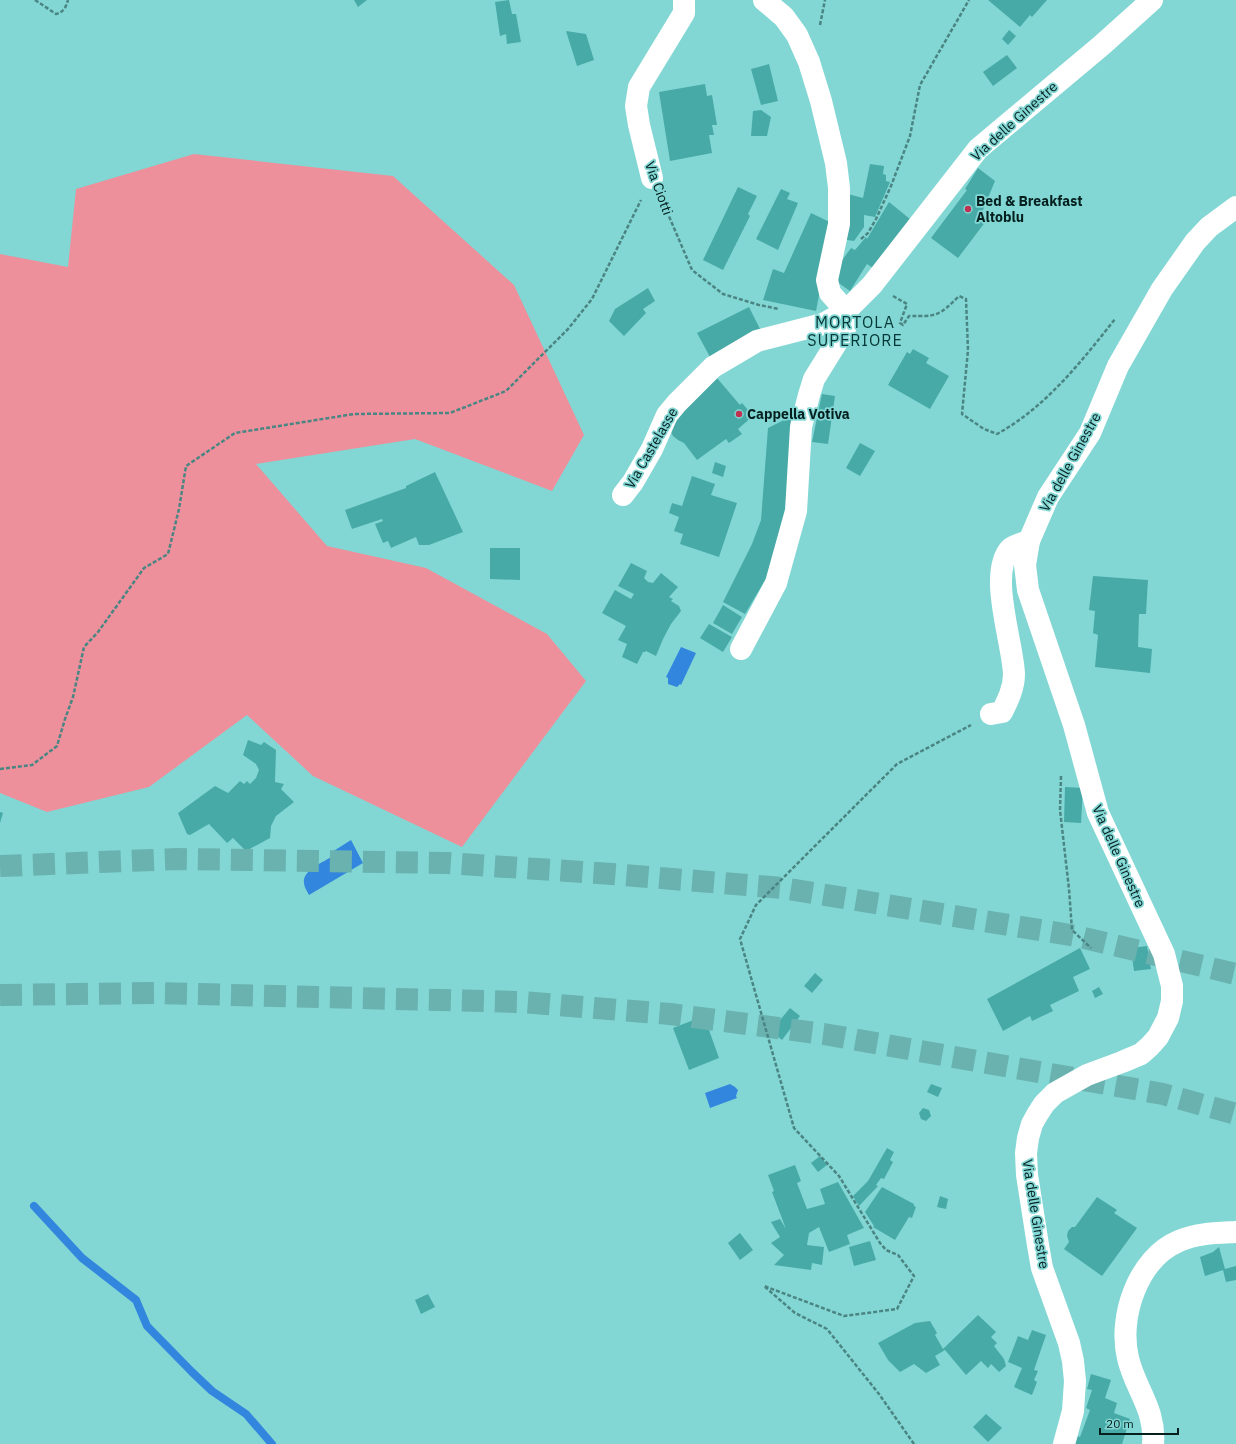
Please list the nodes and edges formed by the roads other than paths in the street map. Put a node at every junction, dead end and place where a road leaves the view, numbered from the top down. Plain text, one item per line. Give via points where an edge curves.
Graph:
1 (684, 0) edge
2 (764, 0) edge
3 (1152, 0) edge
4 (652, 178) road end
5 (1236, 207) edge
6 (846, 311) junction
7 (623, 495) dead end
8 (1029, 541) junction
9 (741, 649) dead end
10 (991, 714) road end
11 (1236, 1232) edge
12 (1064, 1444) edge
13 (1153, 1444) edge

1 - 4 street, Via Ciotti via 684,13 639,87 636,106
2 - 6 street via 784,17 797,35 809,62 821,101 836,163 839,188 840,224 827,280 830,293
3 - 6 street, Via delle Ginestre via 978,149 872,285
5 - 8 street, Via delle Ginestre via 1209,227 1195,242 1162,289 1118,366 1090,433 1048,497
6 - 7 street, Via Castelasse via 823,324 757,341 713,367 667,415 652,449
6 - 9 street via 845,329 814,379 809,395 801,427 796,511 776,583
8 - 10 street via 1011,548 1001,571 1001,594 1014,676 1011,695 1002,712
8 - 12 street, Via delle Ginestre via 1025,564 1028,590 1074,725 1098,813 1164,954 1172,986 1168,1018 1150,1046 1141,1054 1087,1075 1055,1093 1037,1115 1028,1138 1027,1175 1041,1262 1073,1362 1073,1411
11 - 13 street via 1196,1236 1179,1241 1162,1251 1137,1283 1131,1298 1125,1329 1125,1345 1131,1370 1151,1416 1154,1429

